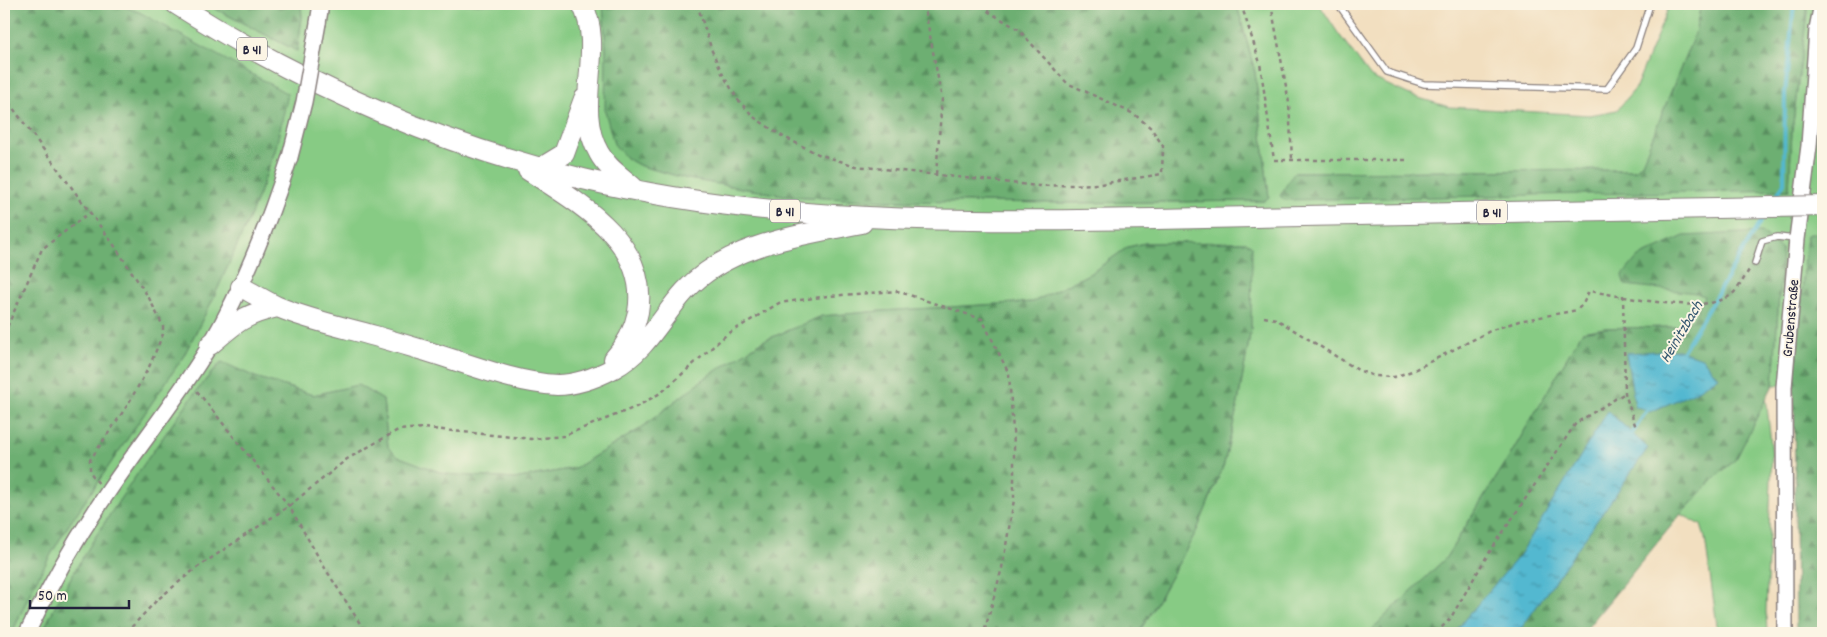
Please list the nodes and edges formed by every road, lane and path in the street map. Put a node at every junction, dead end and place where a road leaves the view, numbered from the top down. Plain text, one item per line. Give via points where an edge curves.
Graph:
1 (176, 4) edge
2 (321, 4) edge
3 (582, 4) edge
4 (697, 4) edge
5 (924, 4) edge
6 (982, 4) edge
7 (1242, 4) edge
8 (1271, 4) edge
9 (1338, 4) edge
10 (1650, 4) edge
11 (1822, 4) edge
12 (587, 93) junction
13 (4, 96) edge
14 (1292, 159) junction
15 (514, 160) junction
16 (1408, 160) dead end
17 (541, 168) junction
18 (936, 175) junction
19 (638, 191) junction
20 (1823, 206) edge
21 (89, 213) junction
22 (888, 217) junction
23 (1797, 239) junction
24 (1754, 263) joint
25 (241, 287) junction
26 (1623, 296) junction
27 (277, 307) junction
28 (1264, 317) dead end
29 (4, 334) edge
30 (210, 345) junction
31 (598, 376) junction
32 (187, 381) junction
33 (1625, 393) junction
34 (1636, 428) dead end
35 (108, 492) junction
36 (289, 506) junction
37 (27, 633) edge
38 (126, 633) edge
39 (366, 633) edge
40 (984, 633) edge
41 (1436, 633) edge
42 (1785, 633) edge

1 - 15 highway, B 41 via 330,89 404,121
2 - 25 main road, bridge via 304,102 290,157
3 - 12 highway via 592,39
4 - 18 path via 722,73 738,100 755,118 818,154 856,166
5 - 18 path via 942,99
6 - 18 path via 989,12 1018,29 1067,83 1134,114 1151,128 1162,146 1162,174 1100,184 1038,186
7 - 14 path via 1260,63 1274,160
8 - 14 path via 1288,104
9 - 10 lane via 1387,72 1424,84 1606,89 1636,48
11 - 23 main road, Grubenstraße
12 - 17 highway via 564,154
12 - 19 highway via 590,128 599,154 609,167
13 - 21 path
14 - 16 path
15 - 17 highway, B 41
15 - 31 highway via 589,211 611,231 636,273 639,305 633,329 619,354
17 - 19 highway, B 41
19 - 22 highway, B 41 via 728,206
20 - 22 highway, B 41, bridge via 1062,220
21 - 29 path via 42,249
21 - 35 path via 149,298 163,326 163,334 127,406 90,460 90,472
22 - 31 highway via 790,238 714,266 685,291 646,342 630,357
23 - 24 lane via 1777,237 1762,241
23 - 42 main road, Grubenstraße via 1784,386
24 - 26 path via 1732,294 1718,302 1696,306
25 - 27 highway
25 - 30 main road
26 - 28 path via 1589,291 1577,310 1519,321 1492,330 1394,377 1374,376 1358,370 1276,319
26 - 33 path
27 - 30 highway via 239,320
27 - 31 highway via 521,380 559,385
30 - 32 main road
32 - 35 main road
32 - 36 path
33 - 34 path
33 - 41 path via 1576,423 1487,556 1450,619
35 - 37 main road via 46,591
36 - 38 path via 196,568 157,600
36 - 39 path
36 - 40 path via 347,459 398,430 423,428 532,439 563,436 636,407 662,392 726,335 779,303 897,292 982,319 1010,374 1014,500 1002,568

